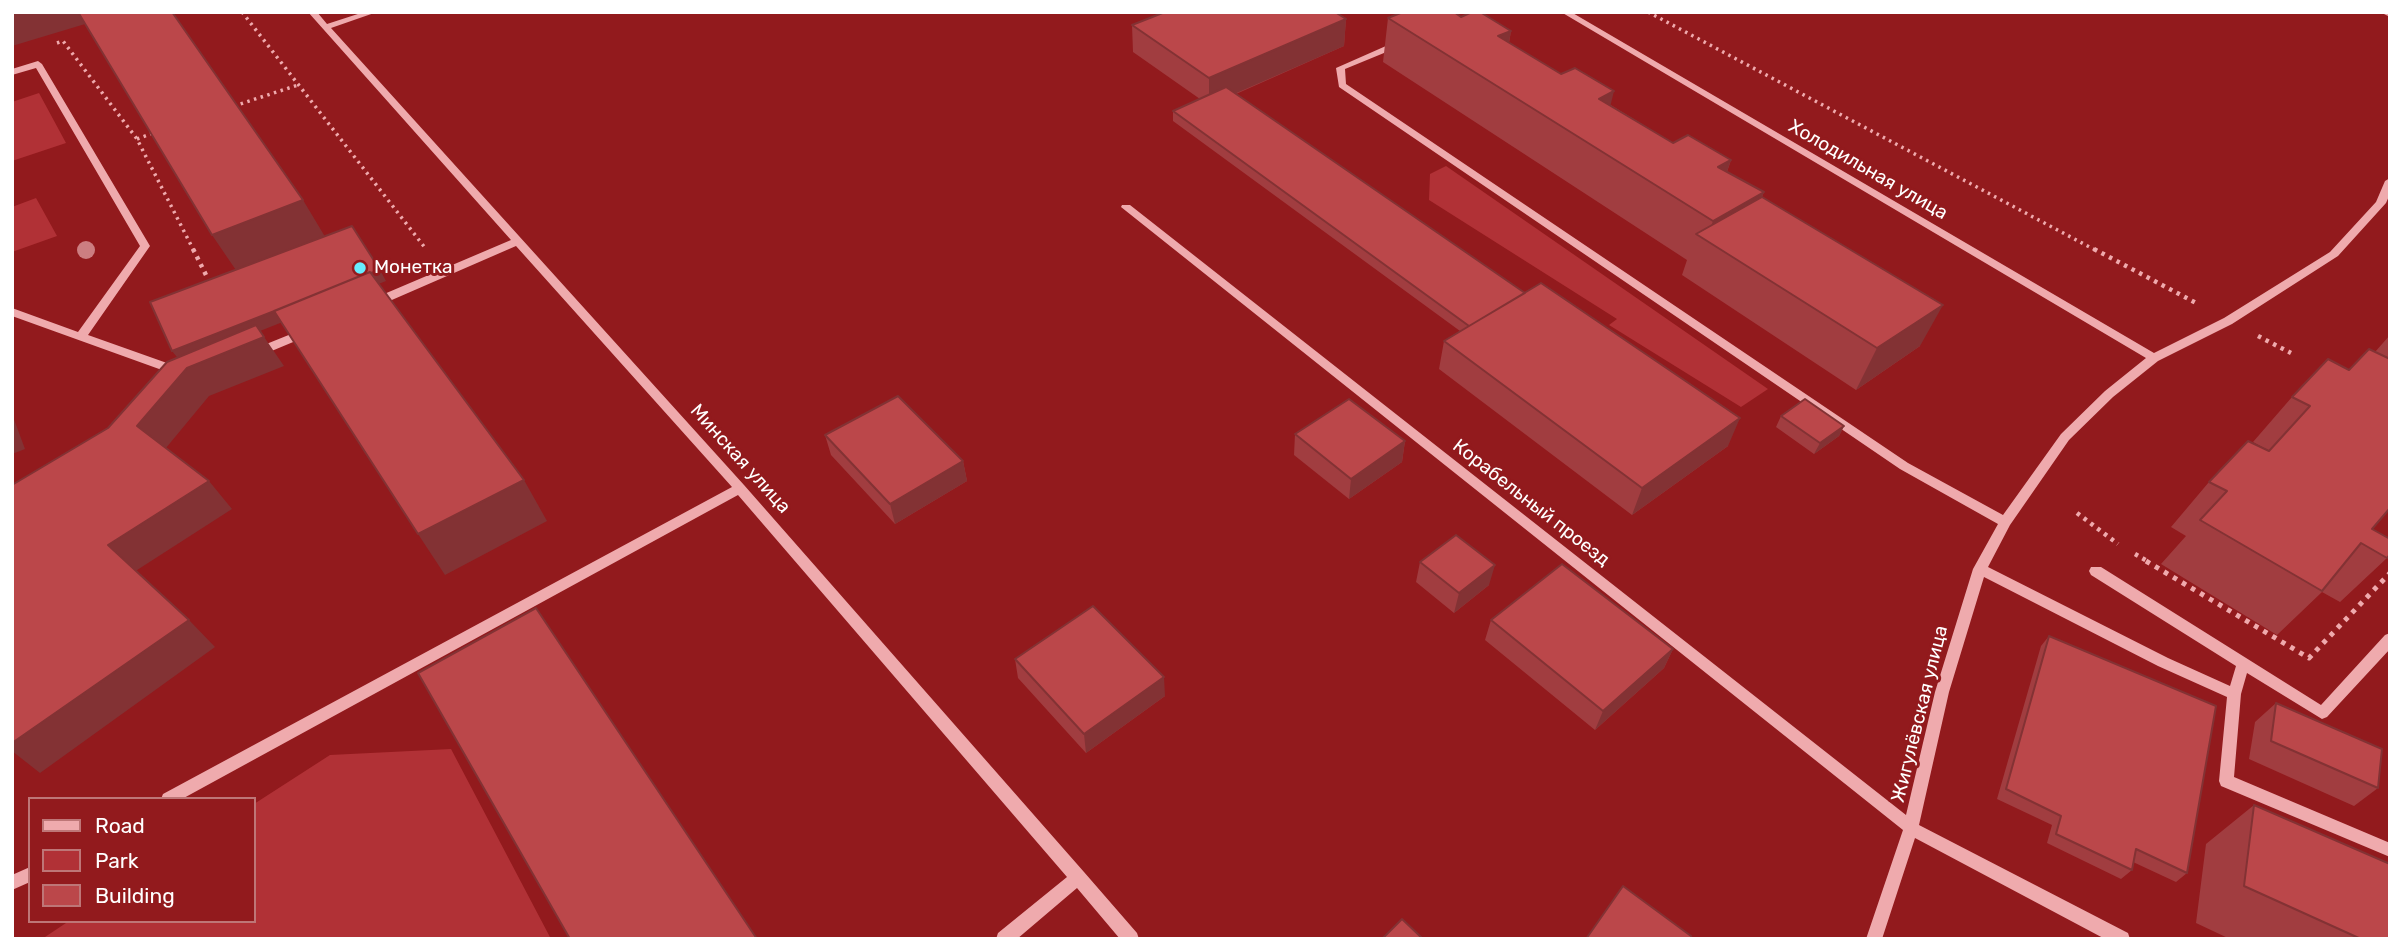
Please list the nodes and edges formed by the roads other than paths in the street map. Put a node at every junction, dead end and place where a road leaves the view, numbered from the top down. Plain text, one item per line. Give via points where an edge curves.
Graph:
1 (313, 12) edge
2 (373, 12) edge
3 (1564, 12) edge
4 (2384, 12) edge
5 (2390, 15) edge
6 (326, 27) junction
7 (1409, 39) edge
8 (12, 72) edge
9 (2390, 181) edge
10 (2386, 205) edge
11 (1126, 207) dead end
12 (519, 241) junction
13 (358, 310) edge
14 (12, 312) edge
15 (321, 326) edge
16 (81, 336) junction
17 (247, 357) edge
18 (2154, 358) junction
19 (184, 373) edge
20 (740, 488) junction
21 (2005, 522) junction
22 (1980, 569) junction
23 (2096, 571) dead end
24 (2390, 639) edge
25 (2243, 664) junction
26 (2234, 694) junction
27 (172, 797) edge
28 (1911, 828) junction
29 (2390, 850) edge
30 (28, 875) edge
31 (1078, 877) junction
32 (12, 883) edge
33 (1004, 939) edge
34 (1131, 939) edge
35 (1874, 939) edge
36 (2122, 939) edge

1 - 6 street, Минская улица
2 - 6 street
3 - 18 street, Холодильная улица
4 - 5 street
6 - 12 street, Минская улица
7 - 21 street via 1340,68 1342,85 1904,466
8 - 16 street via 38,64 145,246
9 - 10 street, Жигулёвская улица
10 - 18 street, Жигулёвская улица via 2334,254 2228,321
11 - 28 street, Корабельный проезд
12 - 13 street
12 - 20 street, Минская улица
14 - 16 street
15 - 17 street
16 - 19 street
18 - 21 street, Жигулёвская улица via 2065,437
20 - 27 street
20 - 31 street, Минская улица
21 - 22 street, Жигулёвская улица
22 - 26 street
22 - 28 street, Жигулёвская улица via 1942,692
23 - 25 street
24 - 25 street via 2322,713
25 - 26 street
26 - 29 street via 2226,781
28 - 35 street, Жигулёвская улица
28 - 36 street, Корабельный проезд
30 - 32 street
31 - 33 street
31 - 34 street, Минская улица

